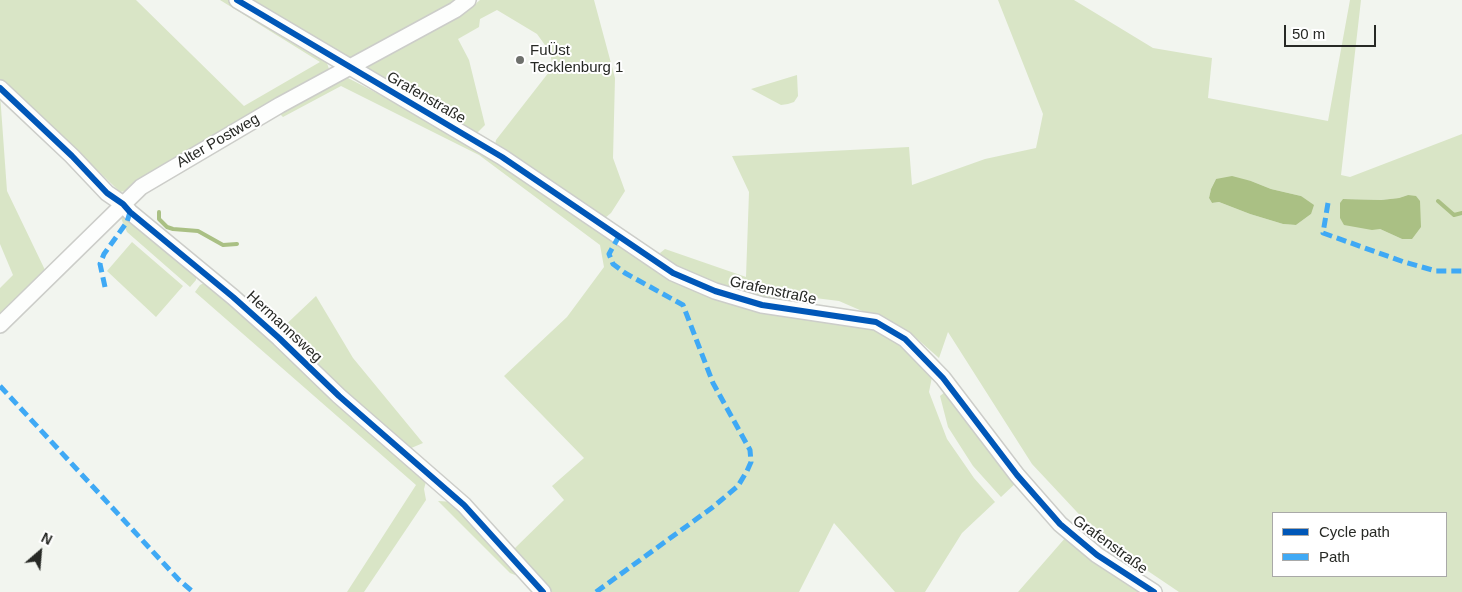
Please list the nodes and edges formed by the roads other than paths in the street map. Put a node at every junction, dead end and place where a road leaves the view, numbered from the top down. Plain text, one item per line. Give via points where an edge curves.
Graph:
1 (237, 0) edge
2 (468, 0) edge
3 (349, 67) junction
4 (0, 88) edge
5 (123, 204) junction
6 (0, 325) edge
7 (543, 592) edge
8 (1154, 592) edge

1 - 3 street, Grafenstraße
2 - 3 street, Alter Postweg
3 - 5 street, Alter Postweg via 141,187
3 - 8 street, Grafenstraße via 502,157 674,273 715,292 762,304 876,322 905,339 943,378 1017,475 1060,524 1097,555
4 - 5 street, Hermannsweg via 107,193
5 - 6 street, Alter Postweg
5 - 7 street, Hermannsweg via 233,297 339,396 464,505

